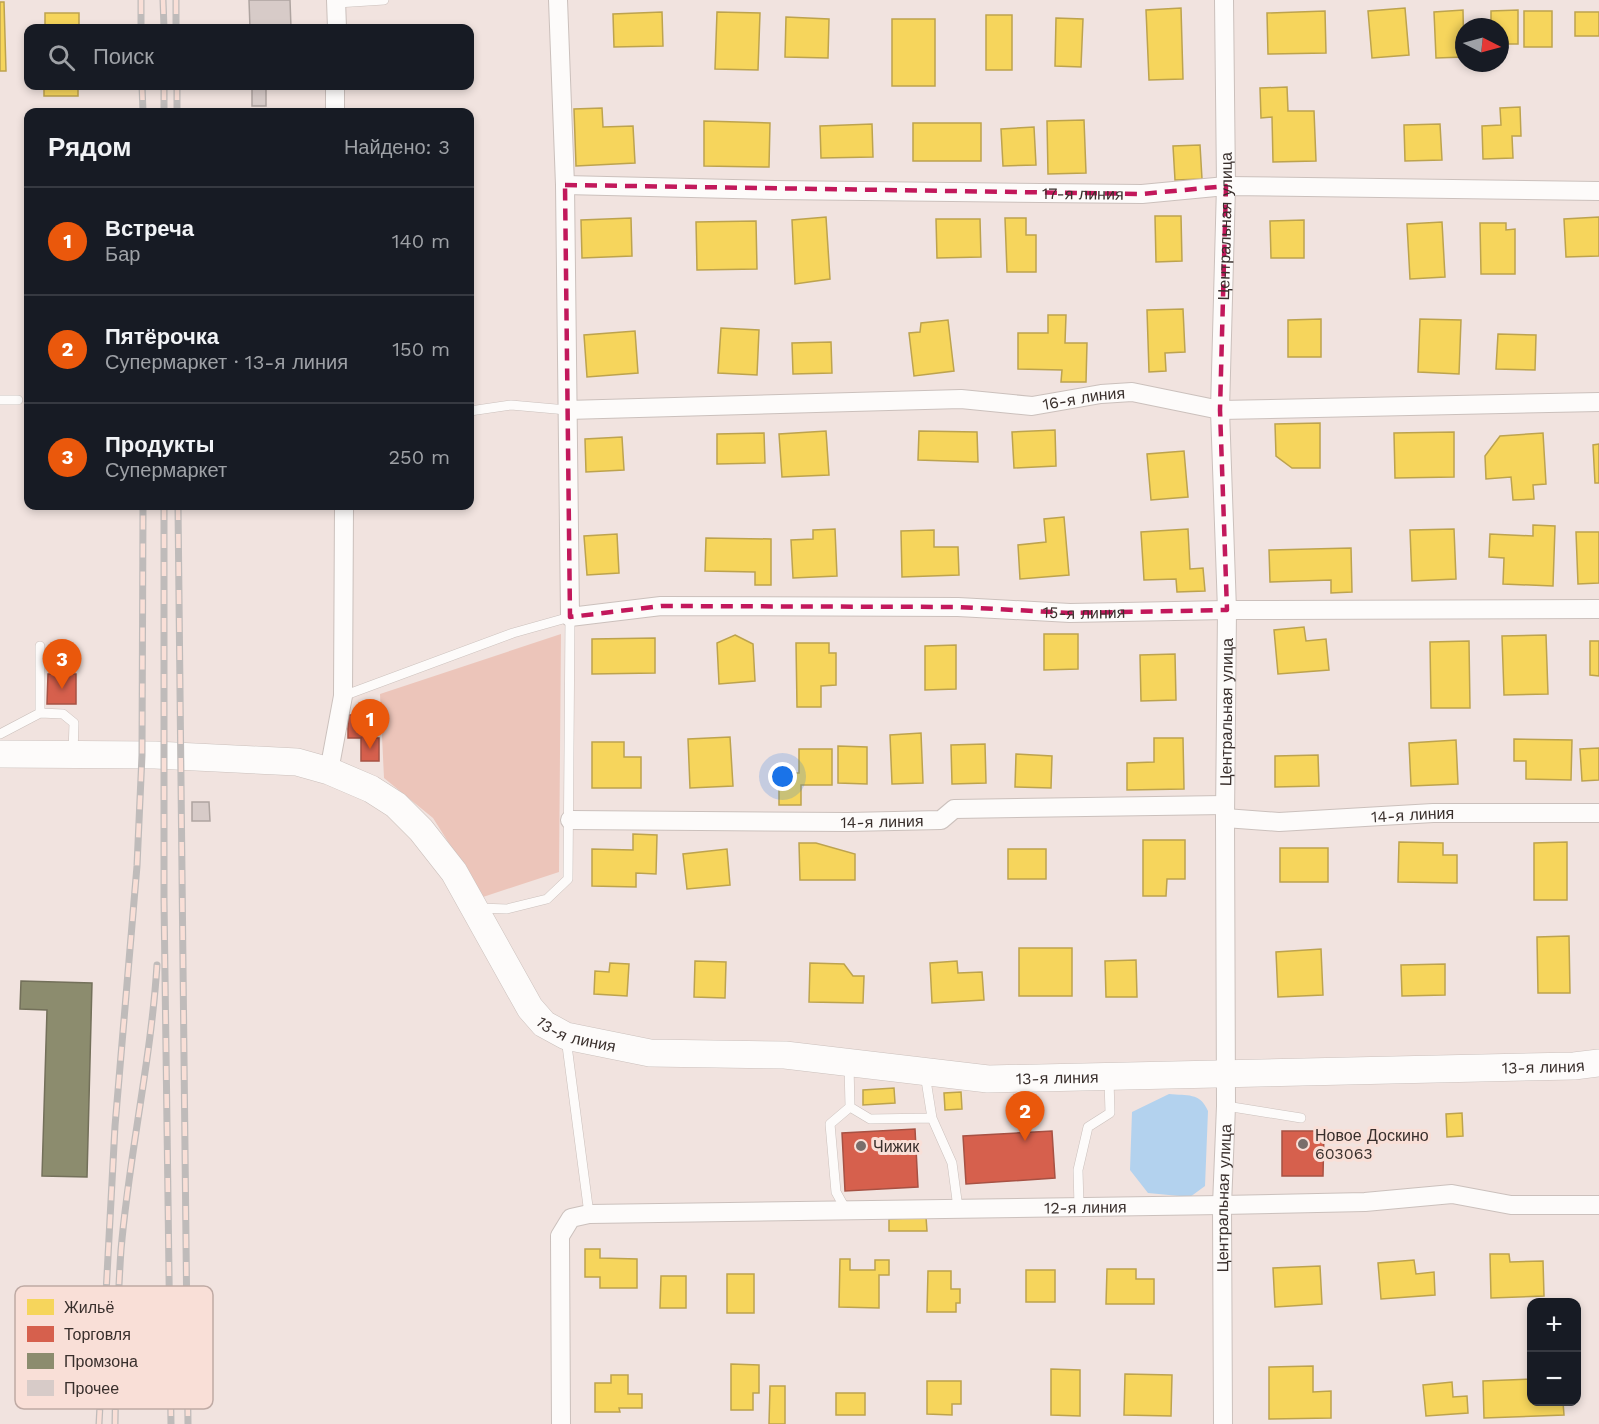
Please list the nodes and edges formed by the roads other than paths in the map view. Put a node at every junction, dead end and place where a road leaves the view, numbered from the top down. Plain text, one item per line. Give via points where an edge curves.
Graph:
1 (384, 0) edge
2 (558, 0) edge
3 (1224, 0) edge
4 (337, 2) edge
5 (337, 24) edge
6 (335, 90) edge
7 (335, 108) edge
8 (565, 185) junction
9 (1226, 186) junction
10 (1599, 191) edge
11 (0, 399) edge
12 (18, 400) dead end
13 (1599, 402) edge
14 (474, 410) edge
15 (567, 410) junction
16 (1220, 410) junction
17 (344, 510) edge
18 (1599, 609) edge
19 (1227, 610) junction
20 (570, 617) junction
21 (40, 645) dead end
22 (343, 696) junction
23 (40, 713) junction
24 (0, 734) edge
25 (0, 754) edge
26 (73, 755) junction
27 (329, 771) junction
28 (1225, 812) junction
29 (1599, 813) edge
30 (570, 820) junction
31 (475, 907) junction
32 (566, 1036) junction
33 (849, 1063) junction
34 (1599, 1063) edge
35 (924, 1071) junction
36 (1226, 1075) junction
37 (1109, 1077) junction
38 (1226, 1106) junction
39 (850, 1107) junction
40 (932, 1118) junction
41 (1301, 1118) dead end
42 (1222, 1205) junction
43 (1599, 1205) edge
44 (1079, 1206) junction
45 (958, 1208) junction
46 (846, 1210) junction
47 (589, 1214) junction
48 (561, 1424) edge
49 (1223, 1424) edge

1 - 4 lane
2 - 8 street
3 - 9 street, Центральная улица
4 - 5 street
6 - 7 street
8 - 9 street, 17-я линия via 1142,194
8 - 15 street
9 - 10 street, 17-я линия
9 - 16 street, Центральная улица
11 - 12 lane
13 - 16 street, 16-я линия
14 - 15 lane via 511,405
15 - 16 street, 16-я линия via 962,399 1032,406 1132,392
15 - 20 street
16 - 19 street, Центральная улица
17 - 22 street
18 - 19 street, 15-я линия
19 - 20 street, 15-я линия via 1070,614 958,607 661,606
19 - 28 street, Центральная улица
20 - 22 lane via 513,633
20 - 30 lane
21 - 23 lane
22 - 27 street
23 - 24 lane
23 - 26 lane via 63,714 74,723
25 - 26 street, 13-я линия
26 - 27 street, 13-я линия via 234,758 297,762
27 - 31 street, 13-я линия via 396,805 441,855
28 - 29 street, 14-я линия via 1279,822 1433,813
28 - 30 street, 14-я линия via 954,808 941,820
28 - 36 street, Центральная улица
30 - 31 lane via 568,879 547,899 507,909
31 - 32 street, 13-я линия via 530,1008 544,1024
32 - 33 street, 13-я линия via 650,1053 784,1055
32 - 47 lane
33 - 35 street, 13-я линия
33 - 39 lane
34 - 36 street, 13-я линия
35 - 37 street, 13-я линия via 988,1079
35 - 40 lane
36 - 37 street, 13-я линия
36 - 38 street, Центральная улица
37 - 44 lane via 1110,1113 1088,1126 1078,1170
38 - 41 lane
38 - 42 street, Центральная улица
39 - 40 lane via 870,1119
39 - 46 lane via 831,1124 836,1192
40 - 45 lane via 952,1163
42 - 43 street, 12-я линия via 1365,1202 1452,1194 1511,1205
42 - 44 street, 12-я линия
42 - 49 street, Центральная улица
44 - 45 street, 12-я линия
45 - 46 street, 12-я линия
46 - 47 street, 12-я линия
47 - 48 street, 12-я линия via 571,1218 560,1236

